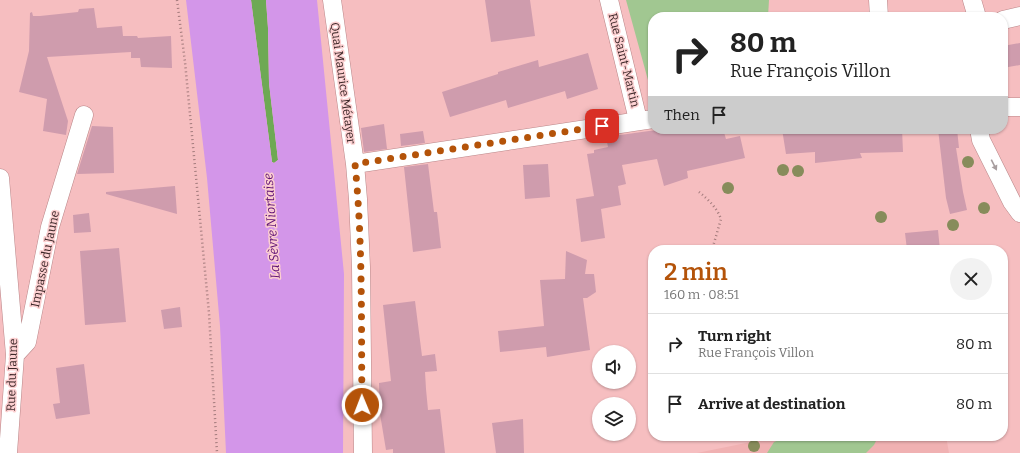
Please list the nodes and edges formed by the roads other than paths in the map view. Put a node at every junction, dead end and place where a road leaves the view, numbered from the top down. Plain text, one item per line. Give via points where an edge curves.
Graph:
1 (332, 0) edge
2 (609, 0) edge
3 (878, 0) edge
4 (972, 0) edge
5 (879, 12) edge
6 (976, 12) edge
7 (1020, 16) edge
8 (1008, 19) edge
9 (1008, 107) edge
10 (1020, 107) edge
11 (84, 115) dead end
12 (646, 120) edge
13 (980, 134) edge
14 (355, 164) junction
15 (0, 178) edge
16 (0, 181) edge
17 (1020, 213) edge
18 (15, 355) junction
19 (8, 453) edge
20 (363, 453) edge

1 - 14 street, Quai Maurice Métayer
2 - 12 street, Rue Saint-Martin
3 - 5 street
4 - 6 street
7 - 8 street
9 - 10 street
11 - 18 street, Impasse du Jaune via 50,227 27,342
12 - 14 street
13 -> 17 street via 1012,202
14 - 20 street, Quai Maurice Métayer via 361,267
15 - 16 street, Rue du Jaune
16 - 18 street, Rue du Jaune
18 - 19 street, Rue du Jaune

